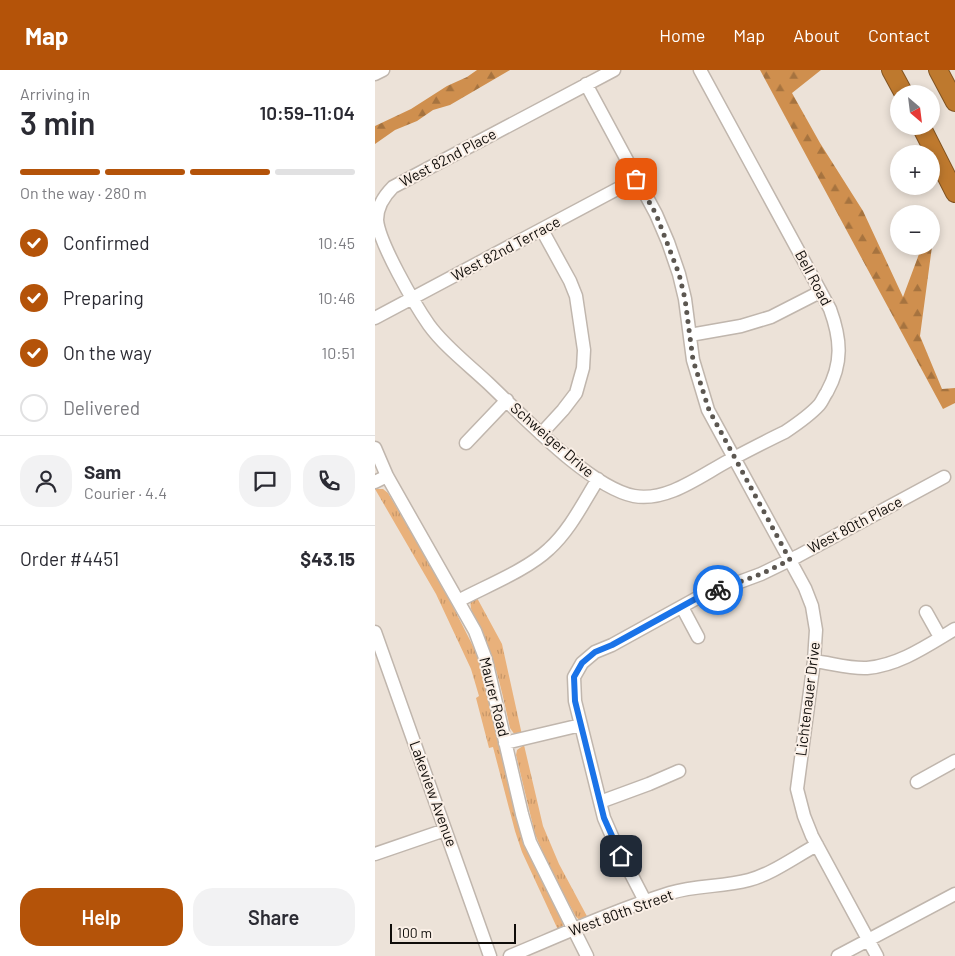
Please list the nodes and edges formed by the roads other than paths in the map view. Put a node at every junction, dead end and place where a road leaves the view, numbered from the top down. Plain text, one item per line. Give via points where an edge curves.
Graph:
1 (383, 70) edge
2 (614, 70) edge
3 (700, 70) edge
4 (891, 70) edge
5 (938, 70) edge
6 (375, 74) edge
7 (587, 84) junction
8 (899, 85) edge
9 (955, 102) edge
10 (926, 135) edge
11 (636, 179) junction
12 (955, 193) edge
13 (542, 230) junction
14 (820, 292) junction
15 (413, 298) junction
16 (375, 318) edge
17 (690, 335) junction
18 (507, 400) junction
19 (541, 434) junction
20 (466, 443) dead end
21 (375, 448) edge
22 (735, 458) junction
23 (387, 476) junction
24 (944, 477) dead end
25 (598, 479) junction
26 (375, 482) edge
27 (790, 560) junction
28 (458, 601) junction
29 (681, 607) junction
30 (927, 612) dead end
31 (955, 629) edge
32 (375, 632) edge
33 (698, 637) dead end
34 (940, 637) junction
35 (814, 661) junction
36 (581, 725) junction
37 (505, 742) junction
38 (955, 761) edge
39 (679, 771) dead end
40 (917, 782) dead end
41 (600, 802) junction
42 (445, 830) junction
43 (817, 845) junction
44 (375, 854) edge
45 (955, 894) edge
46 (645, 901) junction
47 (574, 930) junction
48 (868, 940) junction
49 (490, 956) edge
50 (510, 956) edge
51 (587, 956) edge
52 (838, 956) edge
53 (877, 956) edge

1 - 6 street
2 - 7 street
3 - 14 street, Bell Road
4 - 8 highway
5 - 9 highway
7 - 11 street, Lichtenauer Drive
7 - 15 street, West 82nd Place via 387,193 377,218 381,236
10 - 12 highway
11 - 13 street, West 82nd Terrace
11 - 17 street, Lichtenauer Drive via 656,214 679,274
13 - 15 street, West 82nd Terrace
13 - 19 street via 576,296 584,350 576,393
14 - 17 street via 771,317
14 - 22 street, Bell Road via 837,328 837,368 832,383 820,404 800,422
15 - 16 street, West 82nd Terrace
15 - 18 street, Schweiger Drive via 435,332
17 - 22 street, Lichtenauer Drive via 693,360 709,410
18 - 19 street, Schweiger Drive
18 - 20 street, Schweiger Drive
19 - 25 street, Schweiger Drive
21 - 23 street, Maurer Road
22 - 25 street, Schweiger Drive via 672,491 653,496 624,493
22 - 27 street, Lichtenauer Drive
23 - 26 street
23 - 28 street, Maurer Road
24 - 27 street, West 80th Place
25 - 28 street via 569,526 548,551
27 - 29 street, West 80th Place
27 - 35 street, Lichtenauer Drive via 812,606 816,630
28 - 37 street, Maurer Road via 486,660
29 - 33 street
29 - 36 street, West 80th Place via 595,652 582,663 574,677
30 - 34 street
31 - 34 street
32 - 42 street, Lakeview Avenue
34 - 35 street via 899,661 882,665 866,668
35 - 43 street, Lichtenauer Drive via 797,789
36 - 37 street
36 - 41 street, West 80th Place
37 - 47 street, Maurer Road via 530,842
38 - 40 street
39 - 41 street
41 - 46 street, West 80th Place via 614,841
42 - 44 street
42 - 49 street, Lakeview Avenue
43 - 46 street, West 80th Street via 750,880 698,887
43 - 48 street, Lichtenauer Drive
45 - 48 street
46 - 47 street, West 80th Street
47 - 50 street, West 80th Street
47 - 51 street, Maurer Road
48 - 52 street
48 - 53 street, Lichtenauer Drive

